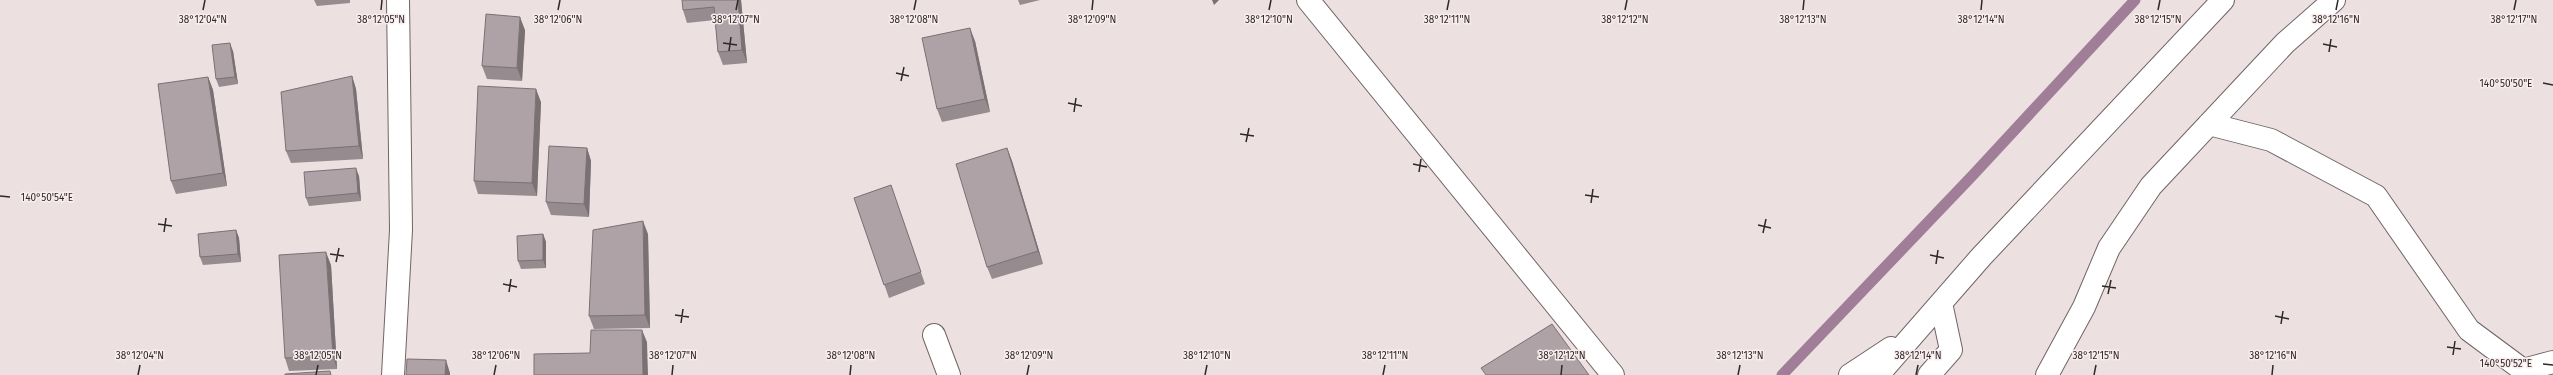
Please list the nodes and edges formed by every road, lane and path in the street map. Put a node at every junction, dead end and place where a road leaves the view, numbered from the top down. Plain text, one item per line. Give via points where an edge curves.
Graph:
1 (398, 0) edge
2 (1308, 0) edge
3 (2223, 0) edge
4 (2334, 0) edge
5 (2209, 124) junction
6 (1941, 304) junction
7 (1916, 331) junction
8 (934, 335) dead end
9 (2553, 362) edge
10 (393, 375) edge
11 (949, 375) edge
12 (1613, 375) edge
13 (1850, 375) edge
14 (1878, 375) edge
15 (1929, 375) edge
16 (2047, 375) edge

1 - 10 street via 401,230
2 - 12 street
3 - 6 street via 1981,257
4 - 5 street via 2285,44
5 - 9 street via 2271,140 2376,196 2469,330 2522,370
5 - 16 street via 2151,186 2109,248 2084,307
6 - 7 street
6 - 15 street via 1951,350
7 - 13 street
7 - 14 street
8 - 11 street

